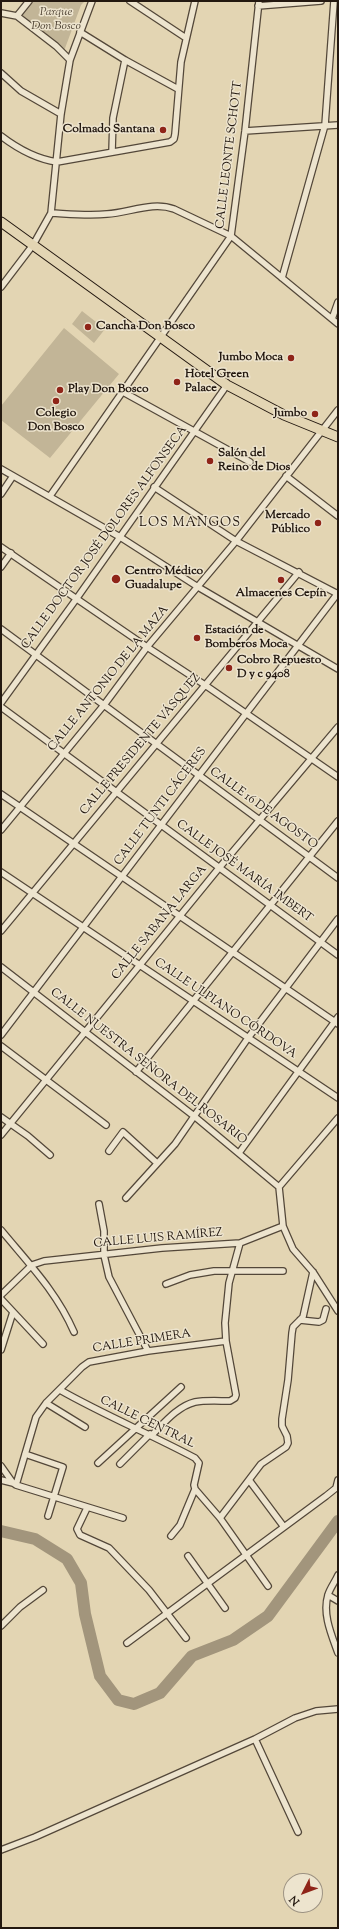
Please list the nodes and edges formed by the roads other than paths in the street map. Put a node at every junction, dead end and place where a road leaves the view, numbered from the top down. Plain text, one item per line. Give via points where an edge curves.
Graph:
1 (29, 1) edge
2 (92, 1) edge
3 (130, 1) edge
4 (196, 1) edge
5 (321, 1) edge
6 (334, 1) edge
7 (258, 3) edge
8 (1, 13) edge
9 (17, 16) junction
10 (80, 32) junction
11 (186, 38) junction
12 (70, 60) junction
13 (125, 60) junction
14 (1, 73) edge
15 (178, 89) junction
16 (61, 114) junction
17 (325, 125) junction
18 (338, 125) edge
19 (245, 131) junction
20 (1, 136) edge
21 (112, 152) junction
22 (57, 162) junction
23 (51, 213) junction
24 (1, 222) edge
25 (231, 236) junction
26 (33, 245) junction
27 (282, 278) junction
28 (1, 287) edge
29 (338, 302) edge
30 (332, 319) junction
31 (338, 324) edge
32 (159, 337) junction
33 (227, 385) junction
34 (123, 392) junction
35 (338, 410) edge
36 (196, 431) junction
37 (321, 431) junction
38 (338, 436) edge
39 (250, 462) dead end
40 (1, 469) edge
41 (13, 476) junction
42 (286, 476) junction
43 (154, 488) junction
44 (1, 494) edge
45 (50, 496) junction
46 (338, 516) edge
47 (120, 537) junction
48 (236, 541) junction
49 (1, 547) edge
50 (10, 553) junction
51 (1, 567) edge
52 (299, 572) junction
53 (198, 587) junction
54 (338, 594) edge
55 (77, 598) junction
56 (258, 622) junction
57 (1, 629) edge
58 (298, 645) junction
59 (147, 647) junction
60 (35, 655) junction
61 (338, 669) edge
62 (205, 685) junction
63 (1, 703) edge
64 (104, 705) junction
65 (1, 707) edge
66 (245, 714) junction
67 (338, 727) edge
68 (156, 744) junction
69 (63, 753) junction
70 (311, 759) junction
71 (199, 775) junction
72 (338, 777) edge
73 (116, 792) junction
74 (1, 794) edge
75 (20, 807) junction
76 (259, 820) junction
77 (338, 821) edge
78 (161, 825) junction
79 (1, 830) edge
80 (74, 843) junction
81 (309, 857) junction
82 (219, 868) junction
83 (1, 872) edge
84 (122, 876) junction
85 (338, 878) edge
86 (33, 893) junction
87 (270, 905) junction
88 (180, 916) junction
89 (338, 919) edge
90 (83, 927) junction
91 (1, 931) edge
92 (321, 942) junction
93 (232, 952) junction
94 (338, 955) edge
95 (140, 965) junction
96 (1, 967) edge
97 (285, 988) junction
98 (34, 992) junction
99 (194, 1001) junction
100 (337, 1021) edge
101 (86, 1032) junction
102 (1, 1036) edge
103 (248, 1038) junction
104 (1, 1046) edge
105 (136, 1072) junction
106 (299, 1072) junction
107 (46, 1080) junction
108 (338, 1098) edge
109 (194, 1116) junction
110 (1, 1117) edge
111 (338, 1118) edge
112 (11, 1123) junction
113 (106, 1125) dead end
114 (1, 1135) edge
115 (109, 1151) dead end
116 (240, 1153) junction
117 (50, 1155) dead end
118 (158, 1163) junction
119 (279, 1187) junction
120 (126, 1198) dead end
121 (99, 1204) dead end
122 (282, 1226) junction
123 (1, 1230) edge
124 (240, 1243) junction
125 (104, 1255) junction
126 (32, 1265) junction
127 (233, 1270) junction
128 (283, 1271) dead end
129 (313, 1272) junction
130 (166, 1284) dead end
131 (1, 1296) edge
132 (1, 1299) edge
133 (326, 1309) dead end
134 (338, 1311) edge
135 (13, 1312) junction
136 (300, 1320) junction
137 (74, 1332) dead end
138 (226, 1340) junction
139 (42, 1344) dead end
140 (1, 1350) edge
141 (148, 1350) junction
142 (181, 1387) dead end
143 (60, 1390) junction
144 (46, 1403) junction
145 (85, 1427) dead end
146 (138, 1428) junction
147 (151, 1434) junction
148 (25, 1454) junction
149 (98, 1463) dead end
150 (120, 1464) dead end
151 (1, 1466) edge
152 (1, 1480) edge
153 (248, 1480) junction
154 (338, 1480) edge
155 (15, 1484) junction
156 (195, 1489) junction
157 (54, 1496) junction
158 (87, 1508) junction
159 (48, 1516) dead end
160 (123, 1518) dead end
161 (220, 1518) junction
162 (284, 1527) junction
163 (171, 1536) dead end
164 (246, 1555) junction
165 (188, 1556) dead end
166 (338, 1575) edge
167 (208, 1584) junction
168 (268, 1586) dead end
169 (43, 1590) dead end
170 (328, 1595) junction
171 (338, 1601) edge
172 (225, 1608) dead end
173 (168, 1613) junction
174 (1, 1626) edge
175 (331, 1634) junction
176 (338, 1637) edge
177 (186, 1638) dead end
178 (127, 1642) dead end
179 (338, 1653) edge
180 (338, 1709) edge
181 (255, 1739) junction
182 (298, 1832) dead end
183 (1, 1850) edge

1 - 9 street
2 - 10 street
3 - 11 street
4 - 11 street
5 - 7 street
6 - 17 street
7 - 19 street, CALLE LEONTE SCHOTT
8 - 9 street
9 - 12 street
10 - 12 street
10 - 13 street
11 - 15 street
12 - 16 street
13 - 15 street
13 - 21 street via 113,118
14 - 16 street via 27,95
15 - 21 street via 174,139 166,144
16 - 22 street
17 - 18 street
17 - 19 street
17 - 27 street
19 - 25 street, CALLE LEONTE SCHOTT
20 - 22 street via 29,154
21 - 22 street
22 - 23 street
23 - 25 street via 107,214 165,206
23 - 26 street
24 - 26 main road
25 - 27 street
25 - 32 street, CALLE LEONTE SCHOTT
26 - 28 street
26 - 32 main road
27 - 30 street
29 - 30 street
30 - 31 street
32 - 33 main road
32 - 34 street, CALLE LEONTE SCHOTT
33 - 36 street, CALLE DOCTOR JOSÉ DOLORES ALFONSECA
33 - 37 main road
34 - 36 street
34 - 45 street, CALLE LEONTE SCHOTT
35 - 37 street, CALLE ANTONIO DE LA MAZA
36 - 39 street
36 - 43 street, CALLE DOCTOR JOSÉ DOLORES ALFONSECA
37 - 38 main road
37 - 42 street, CALLE ANTONIO DE LA MAZA
40 - 41 street
41 - 44 street
41 - 45 street
42 - 46 street
42 - 48 street, CALLE ANTONIO DE LA MAZA
43 - 47 street, CALLE DOCTOR JOSÉ DOLORES ALFONSECA
43 - 48 street
45 - 47 street
47 - 53 street
47 - 55 street, CALLE DOCTOR JOSÉ DOLORES ALFONSECA
48 - 52 street
48 - 53 street, CALLE ANTONIO DE LA MAZA
49 - 50 street
50 - 51 street
50 - 55 street
52 - 54 street
52 - 56 street, CALLE PRESIDENTE VÁSQUEZ
53 - 56 street
53 - 59 street, CALLE ANTONIO DE LA MAZA
54 - 58 street, CALLE TUNTI CÁCERES
55 - 59 street
55 - 60 street, CALLE DOCTOR JOSÉ DOLORES ALFONSECA
56 - 58 street
56 - 62 street, CALLE PRESIDENTE VÁSQUEZ
57 - 60 street, CALLE 16 DE AGOSTO
58 - 61 street
58 - 66 street, CALLE TUNTI CÁCERES
59 - 62 street
59 - 64 street, CALLE ANTONIO DE LA MAZA
60 - 63 street, CALLE DOCTOR JOSÉ DOLORES ALFONSECA
60 - 64 street, CALLE 16 DE AGOSTO
62 - 66 street
62 - 68 street, CALLE PRESIDENTE VÁSQUEZ
64 - 68 street, CALLE 16 DE AGOSTO
64 - 69 street, CALLE ANTONIO DE LA MAZA
65 - 69 street, CALLE JOSÉ MARÍA IMBERT
66 - 70 street
66 - 71 street, CALLE TUNTI CÁCERES
67 - 70 street, CALLE SABANA LARGA
68 - 71 street, CALLE 16 DE AGOSTO
68 - 73 street, CALLE PRESIDENTE VÁSQUEZ
69 - 73 street, CALLE JOSÉ MARÍA IMBERT
69 - 75 street, CALLE ANTONIO DE LA MAZA
70 - 72 street
70 - 76 street, CALLE SABANA LARGA
71 - 76 street, CALLE 16 DE AGOSTO
71 - 78 street, CALLE TUNTI CÁCERES
73 - 78 street, CALLE JOSÉ MARÍA IMBERT
73 - 80 street, CALLE PRESIDENTE VÁSQUEZ
74 - 75 street
75 - 79 street, CALLE ANTONIO DE LA MAZA
75 - 80 street
76 - 81 street, CALLE 16 DE AGOSTO
76 - 82 street, CALLE SABANA LARGA
77 - 81 street
78 - 82 street, CALLE JOSÉ MARÍA IMBERT
78 - 84 street, CALLE TUNTI CÁCERES
80 - 84 street
80 - 86 street, CALLE PRESIDENTE VÁSQUEZ
81 - 85 street, CALLE 16 DE AGOSTO
81 - 87 street
82 - 87 street, CALLE JOSÉ MARÍA IMBERT
82 - 88 street, CALLE SABANA LARGA
83 - 86 street, CALLE ULPIANO CÓRDOVA
84 - 88 street
84 - 90 street, CALLE TUNTI CÁCERES
86 - 90 street, CALLE ULPIANO CÓRDOVA
86 - 91 street, CALLE PRESIDENTE VÁSQUEZ
87 - 92 street, CALLE JOSÉ MARÍA IMBERT
87 - 93 street
88 - 93 street
88 - 95 street, CALLE SABANA LARGA
89 - 92 street
90 - 95 street, CALLE ULPIANO CÓRDOVA
90 - 98 street, CALLE TUNTI CÁCERES
92 - 94 street, CALLE JOSÉ MARÍA IMBERT
92 - 97 street
93 - 97 street
93 - 99 street
95 - 99 street, CALLE ULPIANO CÓRDOVA
95 - 101 street, CALLE SABANA LARGA
96 - 98 street, CALLE NUESTRA SEÑORA DEL ROSARIO
97 - 100 street
97 - 103 street
98 - 101 street, CALLE NUESTRA SEÑORA DEL ROSARIO
98 - 102 street, CALLE TUNTI CÁCERES
99 - 103 street, CALLE ULPIANO CÓRDOVA
99 - 105 street
100 - 106 street
101 - 105 street, CALLE NUESTRA SEÑORA DEL ROSARIO
101 - 107 street, CALLE SABANA LARGA
103 - 106 street, CALLE ULPIANO CÓRDOVA
103 - 109 street
104 - 107 street
105 - 109 street, CALLE NUESTRA SEÑORA DEL ROSARIO
106 - 108 street, CALLE ULPIANO CÓRDOVA
106 - 116 street
107 - 112 street, CALLE SABANA LARGA
107 - 113 street
109 - 116 street, CALLE NUESTRA SEÑORA DEL ROSARIO
109 - 118 street
110 - 112 street
111 - 119 street
112 - 114 street, CALLE SABANA LARGA
112 - 117 street
115 - 118 street via 123,1132
116 - 119 street, CALLE NUESTRA SEÑORA DEL ROSARIO
118 - 120 street
119 - 122 street
121 - 125 street via 104,1231
122 - 124 street, CALLE LUIS RAMÍREZ
122 - 129 street via 293,1249
123 - 126 street
124 - 125 street, CALLE LUIS RAMÍREZ
124 - 127 street
125 - 126 street, CALLE LUIS RAMÍREZ via 44,1261
125 - 141 street via 109,1276
126 - 131 street
126 - 137 street via 64,1309
127 - 128 street
127 - 130 street via 190,1275
127 - 138 street via 225,1323
129 - 134 street
129 - 136 street via 303,1317
132 - 135 street
133 - 136 street via 323,1320 319,1322
135 - 139 street
135 - 140 street
136 - 153 street via 293,1327 282,1419 288,1443 260,1464
138 - 141 street, CALLE PRIMERA
138 - 147 street via 235,1398 230,1401 195,1402 186,1405
141 - 143 street, CALLE PRIMERA via 89,1362
142 - 146 street
143 - 144 street, CALLE PRIMERA
143 - 146 street, CALLE CENTRAL via 93,1409
144 - 145 street
144 - 148 street, CALLE PRIMERA via 36,1417
146 - 147 street, CALLE CENTRAL
146 - 149 street
147 - 150 street
147 - 156 street, CALLE CENTRAL via 195,1458 199,1463
148 - 155 street, CALLE PRIMERA
148 - 157 street via 63,1467
151 - 155 street
152 - 155 street
153 - 161 street
153 - 162 street
154 - 162 street via 336,1488
155 - 157 street
156 - 161 street
156 - 163 street via 184,1518
157 - 158 street
157 - 159 street
158 - 160 street
158 - 173 street via 77,1529 80,1535 109,1548
161 - 164 street
162 - 164 street
164 - 167 street
164 - 168 street
165 - 167 street
166 - 170 street
167 - 172 street
167 - 173 street
169 - 174 street via 20,1607
170 - 171 street
170 - 175 street via 326,1609
173 - 177 street
173 - 178 street
175 - 176 street
175 - 179 street
180 - 181 street via 316,1711 295,1718
181 - 182 street
181 - 183 street

